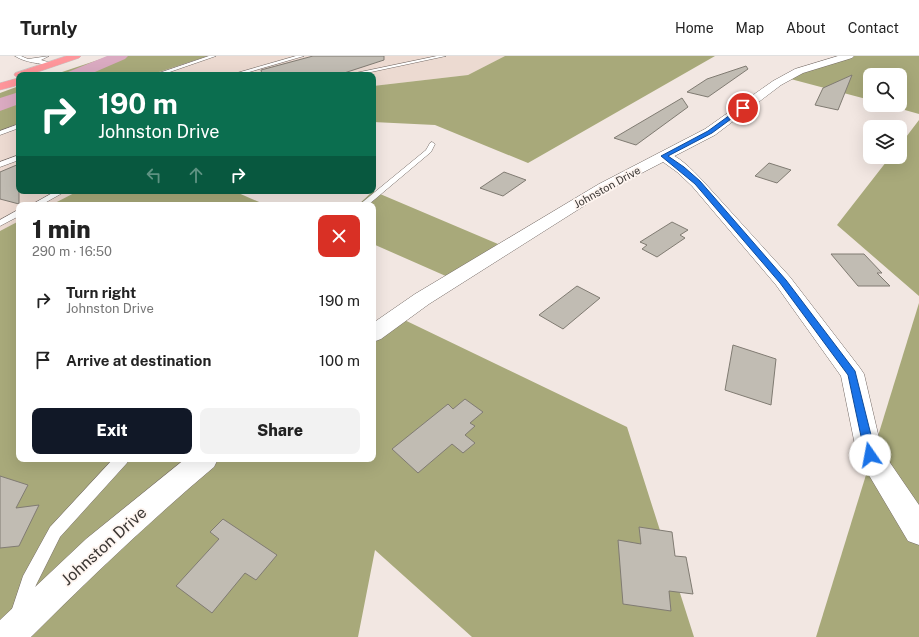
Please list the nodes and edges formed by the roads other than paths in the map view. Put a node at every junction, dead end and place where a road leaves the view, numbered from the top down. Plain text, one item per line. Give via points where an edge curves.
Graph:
1 (17, 56) edge
2 (214, 56) edge
3 (302, 56) edge
4 (444, 56) edge
5 (849, 56) edge
6 (80, 57) edge
7 (34, 60) junction
8 (50, 60) edge
9 (25, 72) edge
10 (43, 72) edge
11 (165, 72) edge
12 (244, 72) edge
13 (364, 72) edge
14 (16, 76) edge
15 (0, 82) edge
16 (16, 82) edge
17 (0, 87) edge
18 (16, 127) edge
19 (0, 133) edge
20 (432, 144) dead end
21 (664, 156) junction
22 (16, 158) edge
23 (0, 165) edge
24 (56, 194) edge
25 (41, 202) edge
26 (367, 202) edge
27 (16, 215) edge
28 (0, 223) edge
29 (376, 332) edge
30 (119, 462) edge
31 (201, 462) edge
32 (919, 531) edge
33 (9, 635) edge

1 - 7 lane
2 - 11 lane
3 - 12 lane
4 - 13 lane
5 - 21 street, Johnston Drive via 798,71 777,83 710,132
6 - 8 highway
6 - 10 highway
7 - 8 lane
7 - 8 lane
8 - 9 highway
14 - 15 highway
16 - 17 highway
18 - 19 lane
20 - 26 lane via 429,151
21 - 29 street, Johnston Drive via 597,191 422,299
21 - 32 street via 697,182 783,281 852,374 870,455
22 - 23 lane
24 - 25 lane
27 - 28 lane
30 - 33 lane via 55,532 29,582
31 - 33 street, Johnston Drive via 97,550

